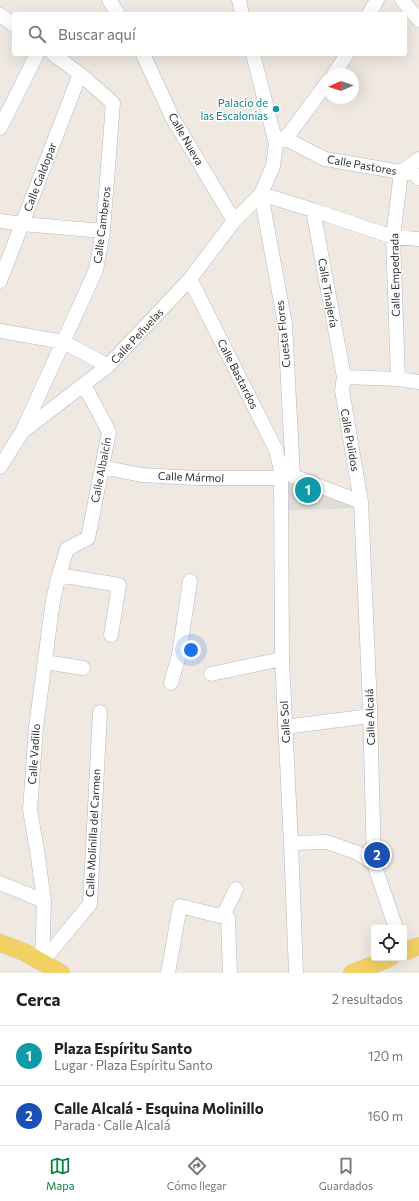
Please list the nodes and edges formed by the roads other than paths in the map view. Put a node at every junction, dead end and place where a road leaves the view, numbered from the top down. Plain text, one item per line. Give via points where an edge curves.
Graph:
1 (109, 0) edge
2 (239, 0) edge
3 (377, 0) edge
4 (402, 0) edge
5 (117, 12) edge
6 (242, 12) edge
7 (370, 12) edge
8 (0, 15) edge
9 (419, 20) edge
10 (12, 24) edge
11 (36, 56) edge
12 (56, 56) edge
13 (144, 56) edge
14 (254, 56) edge
15 (346, 56) edge
16 (338, 68) edge
17 (80, 74) junction
18 (323, 88) edge
19 (0, 128) edge
20 (280, 141) junction
21 (419, 159) edge
22 (401, 172) junction
23 (419, 178) edge
24 (261, 194) junction
25 (313, 210) junction
26 (0, 221) edge
27 (234, 221) junction
28 (22, 224) junction
29 (103, 231) junction
30 (393, 236) junction
31 (419, 239) edge
32 (190, 279) junction
33 (0, 281) edge
34 (0, 331) edge
35 (64, 342) junction
36 (108, 366) junction
37 (344, 377) junction
38 (398, 378) junction
39 (419, 382) edge
40 (84, 385) junction
41 (22, 432) junction
42 (0, 467) edge
43 (102, 467) junction
44 (285, 475) junction
45 (361, 502) junction
46 (67, 549) joint
47 (59, 575) junction
48 (190, 581) dead end
49 (111, 634) dead end
50 (282, 659) junction
51 (45, 662) junction
52 (82, 668) dead end
53 (211, 674) dead end
54 (170, 683) dead end
55 (100, 712) dead end
56 (370, 716) junction
57 (285, 727) junction
58 (291, 843) junction
59 (374, 864) junction
60 (0, 883) edge
61 (236, 889) dead end
62 (44, 901) junction
63 (223, 916) junction
64 (395, 925) edge
65 (0, 943) edge
66 (380, 961) edge
67 (42, 962) junction
68 (61, 973) edge
69 (168, 973) edge
70 (230, 973) edge
71 (296, 973) edge
72 (352, 973) edge

1 - 5 street
2 - 6 street
3 - 7 street
4 - 9 street
8 - 10 street
11 - 19 street
12 - 17 street, Calle Camberos
13 - 27 street, Calle Nueva via 172,117
14 - 20 street
15 - 16 street
17 - 28 street, Calle Galdopar
17 - 29 street, Calle Camberos via 113,103
18 - 20 street via 290,133
20 - 22 street, Calle Pastores via 325,159
20 - 24 street
21 - 22 street
22 - 23 street, Calle Pastores via 413,173
22 - 30 street, Calle Empedrada
24 - 25 street
24 - 27 street, Calle Peñuelas
24 - 44 street, Cuesta Flores via 284,324
25 - 30 street
25 - 37 street, Calle Tinajería
26 - 28 street
27 - 32 street, Calle Peñuelas
28 - 29 street
28 - 33 street, Calle Galdopar
29 - 35 street, Calle Camberos via 96,270
30 - 31 street
30 - 38 street, Calle Empedrada
32 - 36 street, Calle Peñuelas
32 - 44 street, Calle Bastardos via 276,450
34 - 35 street
35 - 36 street
35 - 41 street, Calle Camberos
36 - 40 street, Calle Peñuelas
37 - 38 street
37 - 45 street, Calle Pulidos via 342,390
38 - 39 street
40 - 41 street, Calle Peñuelas
40 - 43 street, Calle Albaicín via 109,432
41 - 42 street
43 - 44 street, Calle Mármol via 141,475 196,478
43 - 46 street, Calle Albaicín via 88,538
44 - 45 street
44 - 50 street, Calle Sol
45 - 56 street, Calle Alcalá
46 - 47 street, Calle Vadillo
47 - 49 street via 119,585
47 - 51 street, Calle Vadillo
48 - 54 street via 180,655
50 - 53 street
50 - 57 street, Calle Sol
51 - 52 street
51 - 62 street, Calle Vadillo via 36,727 30,810
55 - 67 street, Calle Molinilla del Carmen via 90,904
56 - 57 street
56 - 59 street, Calle Alcalá
57 - 58 street, Calle Sol
58 - 59 street via 327,842 358,853
58 - 71 street, Calle Sol
59 - 64 street, Calle Alcalá
60 - 62 street
61 - 63 street
62 - 67 street, Calle Vadillo
63 - 69 street via 180,906
63 - 70 street via 228,918
65 - 67 main road
66 - 72 main road
67 - 68 main road

